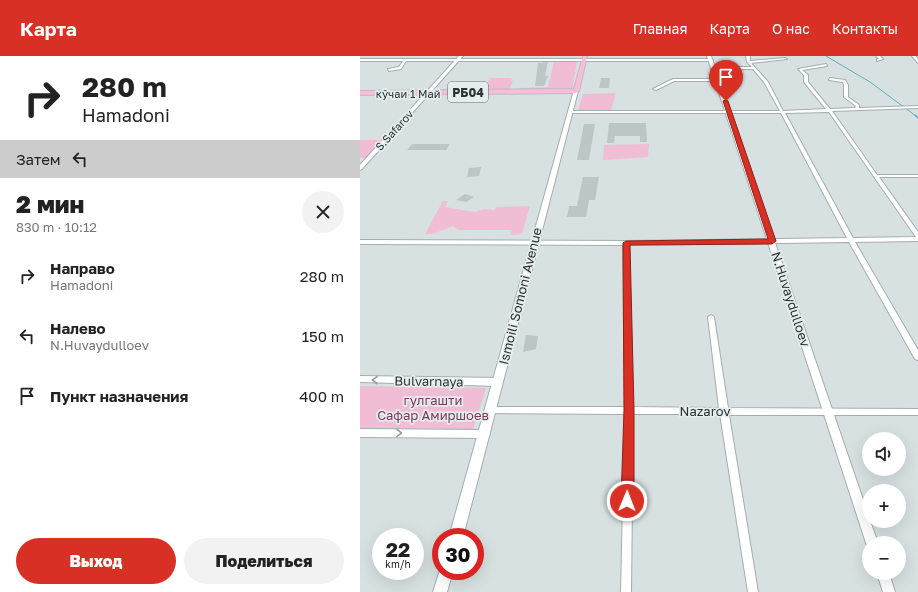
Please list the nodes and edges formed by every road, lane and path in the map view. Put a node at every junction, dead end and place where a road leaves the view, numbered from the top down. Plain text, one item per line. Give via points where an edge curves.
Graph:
1 (372, 56) edge
2 (461, 56) edge
3 (550, 56) edge
4 (748, 56) edge
5 (914, 56) edge
6 (585, 58) edge
7 (710, 58) edge
8 (785, 59) dead end
9 (360, 60) edge
10 (368, 60) junction
11 (405, 60) junction
12 (457, 60) junction
13 (549, 61) junction
14 (749, 62) junction
15 (918, 62) edge
16 (360, 66) edge
17 (826, 66) dead end
18 (730, 68) dead end
19 (754, 68) junction
20 (389, 70) dead end
21 (830, 79) dead end
22 (718, 80) junction
23 (655, 89) dead end
24 (576, 92) junction
25 (360, 93) edge
26 (428, 93) junction
27 (918, 107) edge
28 (856, 110) junction
29 (830, 111) junction
30 (570, 112) junction
31 (729, 112) junction
32 (781, 112) junction
33 (360, 168) edge
34 (876, 176) junction
35 (918, 176) edge
36 (918, 237) edge
37 (850, 240) junction
38 (772, 241) junction
39 (360, 242) edge
40 (534, 242) junction
41 (626, 243) junction
42 (712, 317) dead end
43 (918, 357) edge
44 (360, 379) edge
45 (498, 382) junction
46 (491, 410) junction
47 (629, 410) junction
48 (724, 411) junction
49 (827, 411) junction
50 (918, 412) edge
51 (360, 433) edge
52 (485, 434) junction
53 (459, 528) edge
54 (870, 536) edge
55 (443, 580) edge
56 (885, 580) edge
57 (440, 592) edge
58 (626, 592) edge
59 (753, 592) edge
60 (889, 592) edge

1 - 10 street
2 - 12 street, S.Safarov
3 - 13 street
4 - 14 street
5 - 15 street
6 - 7 street
6 - 13 street
6 - 24 main road, Ismoili Somoni Avenue
7 - 22 street, N.Huvaydulloev
8 - 14 street
9 - 10 street
10 - 11 street
10 - 16 street
11 - 12 street
11 - 20 street via 400,68
12 - 13 street
12 - 26 street, S.Safarov
14 - 19 street
17 - 29 street via 800,70 806,75 806,82
18 - 19 street
19 - 32 street via 766,82
21 - 28 street via 844,81 846,97 858,106
22 - 23 street via 673,80
22 - 31 street, N.Huvaydulloev
24 - 26 main road, кӯчаи 1 Май / РБ04
24 - 30 main road, Ismoili Somoni Avenue
25 - 26 main road, кӯчаи 1 Май / РБ04
26 - 33 street, S.Safarov
27 - 28 street
28 - 29 street
29 - 32 street
29 - 34 street
30 - 31 street
30 - 40 main road, Ismoili Somoni Avenue
31 - 32 street
31 - 38 street, N.Huvaydulloev
32 - 37 street
34 - 35 street
34 - 36 street
36 - 37 street
37 - 38 street
37 - 43 street
38 - 41 street
38 - 49 street, N.Huvaydulloev
39 - 40 street
40 - 41 street
40 - 45 main road, Ismoili Somoni Avenue
41 - 47 street
42 - 48 street
45 -> 44 street, Bulvarnaya
45 - 46 main road, Ismoili Somoni Avenue
46 - 47 street, Nazarov
46 - 52 main road, Ismoili Somoni Avenue
47 - 48 street, Nazarov
47 - 58 street
48 - 49 street, Nazarov
48 - 59 street
49 - 50 street, Nazarov
49 - 54 street, N.Huvaydulloev
51 -> 52 street
52 - 53 main road, Ismoili Somoni Avenue
55 - 57 main road
56 - 60 street

